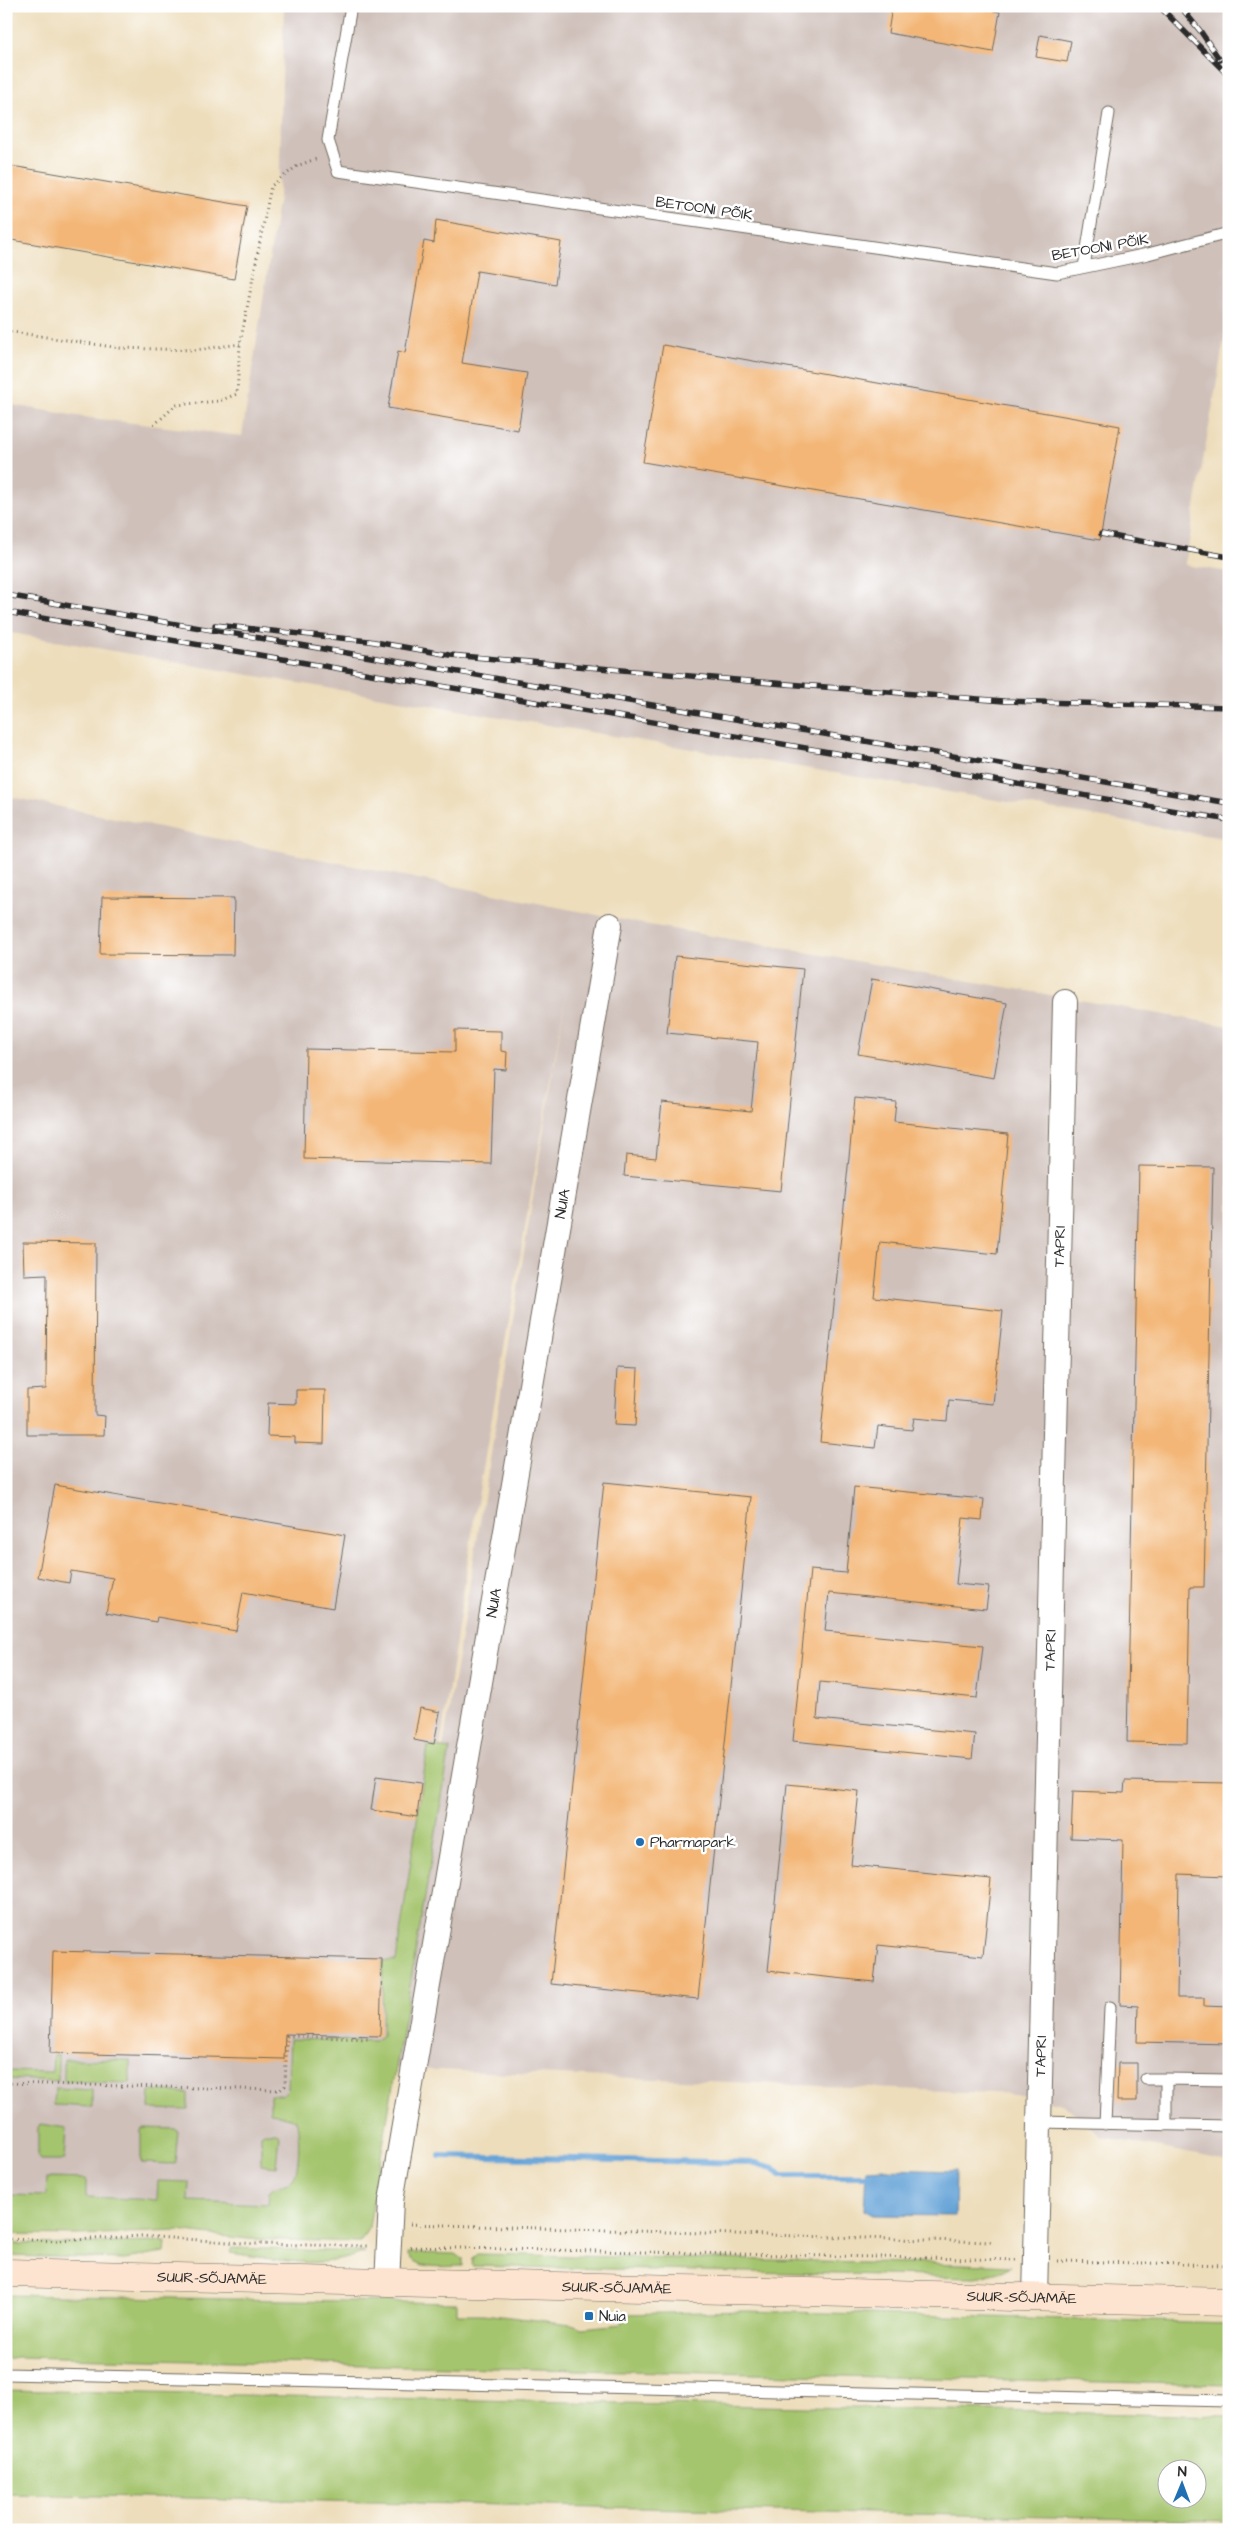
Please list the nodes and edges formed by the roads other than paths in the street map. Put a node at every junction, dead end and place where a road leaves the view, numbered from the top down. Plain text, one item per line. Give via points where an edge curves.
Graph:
1 (351, 6) edge
2 (1109, 113) dead end
3 (1229, 233) edge
4 (1084, 268) junction
5 (610, 925) dead end
6 (1065, 1002) dead end
7 (1110, 2007) dead end
8 (1146, 2079) dead end
9 (1166, 2079) junction
10 (1229, 2080) edge
11 (1039, 2122) junction
12 (1105, 2124) junction
13 (1166, 2125) junction
14 (1229, 2126) edge
15 (6, 2273) edge
16 (387, 2283) junction
17 (1035, 2298) junction
18 (1229, 2302) edge
19 (6, 2374) edge
20 (1229, 2401) edge

1 - 4 lane, BETOONI PÕIK via 328,140 338,170 1057,273
2 - 4 lane
3 - 4 lane, BETOONI PÕIK
5 - 16 street, NUIA via 391,2201
6 - 11 street, TAPRI
7 - 12 lane
8 - 9 lane
9 - 10 lane
9 - 13 lane
11 - 12 lane
11 - 17 street, TAPRI
12 - 13 lane
13 - 14 lane
15 - 16 main road, SUUR-SÕJAMÄE
16 - 17 main road, SUUR-SÕJAMÄE
17 - 18 main road, SUUR-SÕJAMÄE
19 - 20 lane

